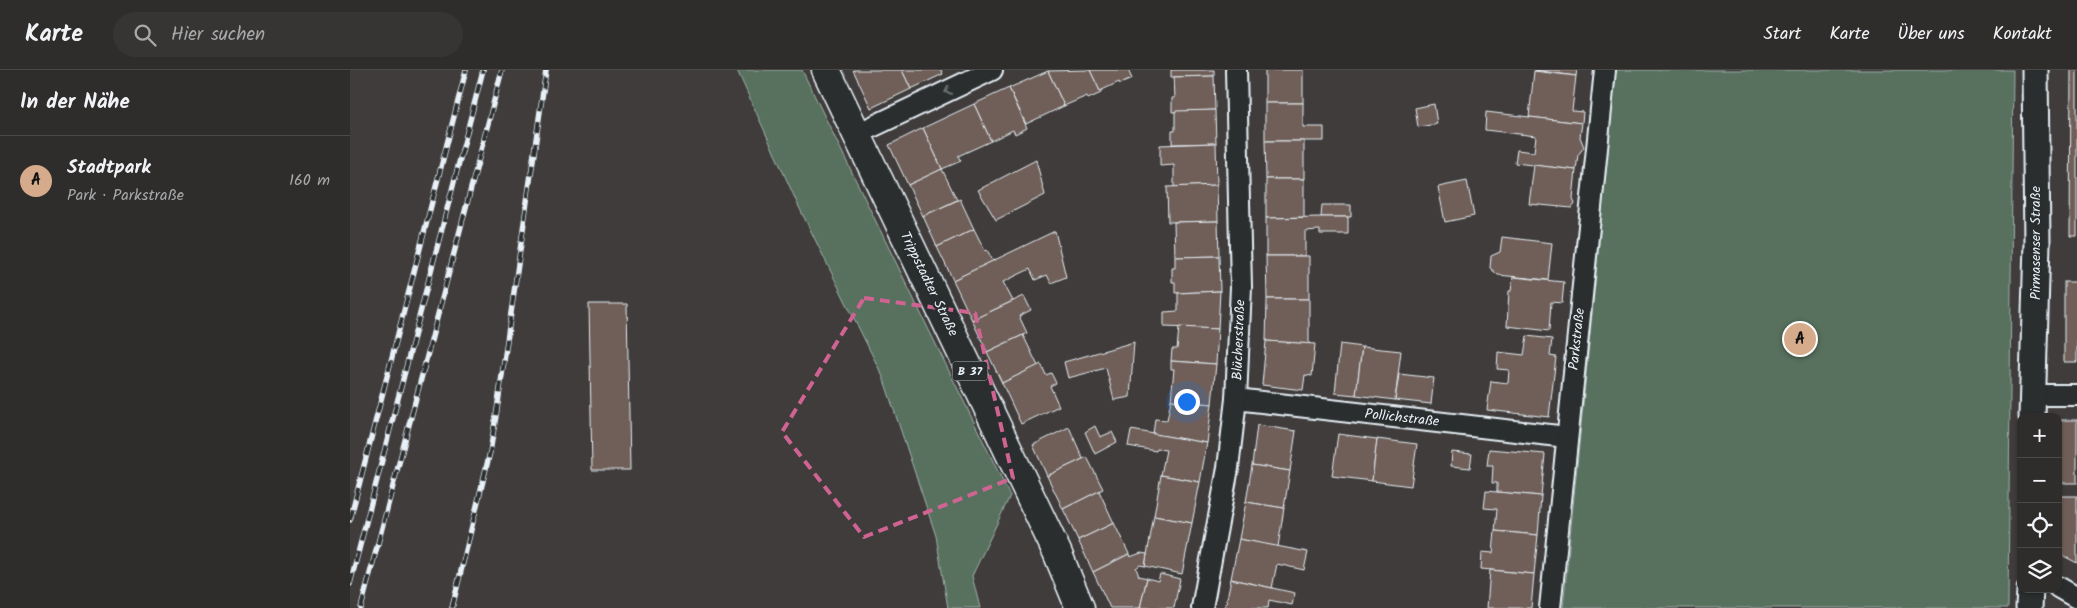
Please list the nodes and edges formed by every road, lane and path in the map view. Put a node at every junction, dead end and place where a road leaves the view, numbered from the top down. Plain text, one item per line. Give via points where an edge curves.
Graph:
1 (826, 70) edge
2 (992, 70) edge
3 (1236, 70) edge
4 (1605, 70) edge
5 (2036, 70) edge
6 (857, 134) junction
7 (2077, 395) edge
8 (1236, 399) junction
9 (2032, 406) edge
10 (1567, 437) junction
11 (2062, 589) edge
12 (2030, 593) edge
13 (2077, 598) edge
14 (1080, 608) edge
15 (1202, 608) edge
16 (1550, 608) edge
17 (2030, 608) edge

1 - 6 main road, Trippstadter Straße / B 37
2 -> 6 street
3 - 8 street, Blücherstraße via 1241,287
4 - 10 street, Parkstraße
5 - 9 street, Pirmasenser Straße via 2037,243
6 - 14 main road, Trippstadter Straße / B 37 via 1057,552
7 - 9 street
8 - 10 street, Pollichstraße
8 - 15 street, Blücherstraße via 1228,468
10 - 16 street, Parkstraße
11 - 13 street
12 - 17 street

